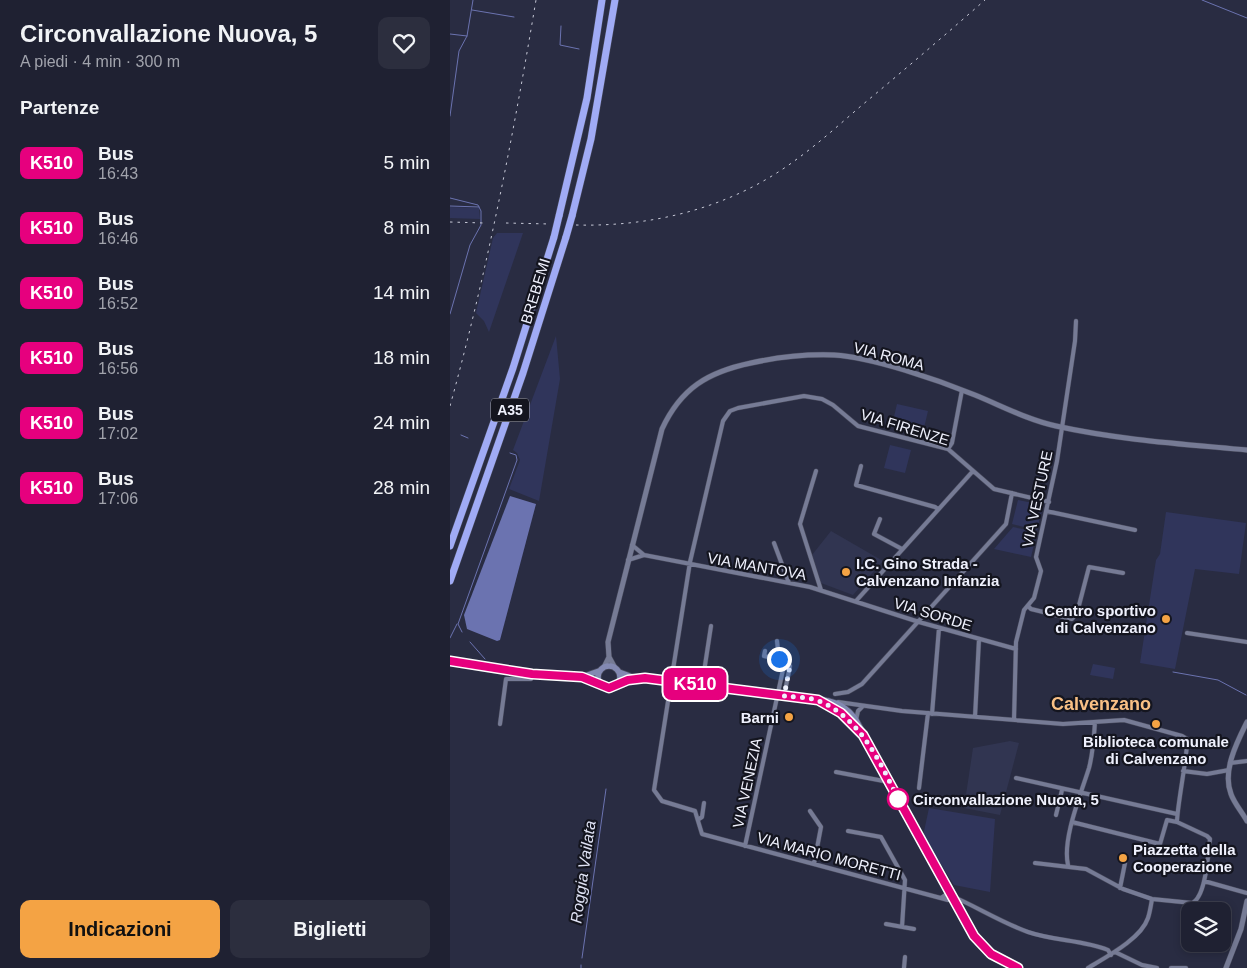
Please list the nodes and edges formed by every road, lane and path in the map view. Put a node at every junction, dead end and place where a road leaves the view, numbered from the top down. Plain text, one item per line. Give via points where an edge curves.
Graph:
1 (602, 0) edge
2 (615, 0) edge
3 (1076, 320) dead end
4 (962, 390) junction
5 (1063, 427) junction
6 (948, 449) junction
7 (1247, 450) edge
8 (861, 466) dead end
9 (816, 471) dead end
10 (973, 471) junction
11 (1012, 493) junction
12 (1049, 502) junction
13 (938, 509) junction
14 (1046, 511) junction
15 (880, 519) dead end
16 (1135, 530) dead end
17 (774, 542) dead end
18 (632, 545) junction
19 (450, 546) edge
20 (902, 549) junction
21 (644, 555) junction
22 (628, 560) junction
23 (690, 562) junction
24 (1123, 573) dead end
25 (450, 581) edge
26 (789, 583) junction
27 (820, 590) junction
28 (856, 601) junction
29 (1028, 606) junction
30 (918, 622) junction
31 (711, 626) dead end
32 (939, 628) junction
33 (1187, 633) dead end
34 (979, 639) junction
35 (778, 641) dead end
36 (1247, 642) edge
37 (1016, 649) junction
38 (765, 651) dead end
39 (609, 657) junction
40 (779, 659) junction
41 (450, 661) edge
42 (602, 669) junction
43 (617, 670) junction
44 (532, 674) junction
45 (582, 677) junction
46 (634, 678) junction
47 (672, 681) junction
48 (618, 682) junction
49 (600, 683) junction
50 (702, 685) junction
51 (836, 694) dead end
52 (781, 695) junction
53 (818, 700) junction
54 (862, 706) junction
55 (840, 707) junction
56 (848, 710) junction
57 (930, 714) junction
58 (975, 717) junction
59 (856, 720) junction
60 (1014, 720) junction
61 (1095, 722) junction
62 (1247, 722) edge
63 (500, 724) dead end
64 (863, 735) junction
65 (1247, 762) edge
66 (1230, 763) junction
67 (1229, 770) junction
68 (1183, 771) junction
69 (836, 772) dead end
70 (1016, 778) dead end
71 (889, 782) junction
72 (919, 788) dead end
73 (1062, 790) junction
74 (1078, 794) junction
75 (704, 803) dead end
76 (810, 811) dead end
77 (1177, 814) junction
78 (1056, 815) dead end
79 (699, 819) junction
80 (1247, 821) edge
81 (1072, 822) junction
82 (1177, 822) junction
83 (848, 831) dead end
84 (745, 846) junction
85 (1125, 862) dead end
86 (814, 864) junction
87 (1035, 864) dead end
88 (1068, 865) junction
89 (1204, 881) junction
90 (1120, 888) junction
91 (906, 889) junction
92 (1247, 893) edge
93 (952, 896) junction
94 (1152, 898) junction
95 (1247, 901) edge
96 (886, 924) dead end
97 (902, 927) junction
98 (914, 929) dead end
99 (1113, 954) junction
100 (905, 957) dead end
101 (904, 968) edge
102 (1019, 968) edge
103 (1088, 968) edge
104 (1157, 968) edge
105 (1171, 968) edge
106 (1186, 968) edge
107 (1226, 968) edge

1 - 19 highway, BREBEMI / A35, bridge via 587,98 554,237 513,368
2 - 25 highway, BREBEMI / A35, bridge via 591,139 572,216 523,373
3 - 5 street, VIA VESTURE
4 - 5 street, VIA ROMA via 1035,420
4 - 6 street via 952,443
4 - 18 street, VIA ROMA via 866,360 835,355 795,356 717,372 692,387 669,414 656,445
5 - 7 street, VIA ROMA via 1116,438
5 - 12 street, VIA VESTURE
6 - 10 street, VIA FIRENZE
6 - 23 street, VIA FIRENZE via 858,426 833,405 814,397 804,396 730,411 723,421
8 - 13 street via 856,486
9 - 27 street via 800,524
10 - 11 street, VIA FIRENZE via 994,488
10 - 13 street
11 - 12 street, VIA FIRENZE
11 - 30 street via 1006,524
12 - 14 street, VIA VESTURE
13 - 20 street
14 - 16 street
14 - 29 street, VIA VESTURE via 1036,557 1041,571 1034,598
15 - 20 street via 874,534
17 - 26 street
18 - 21 street
18 - 22 street, VIA ROMA
20 - 28 street
21 - 22 street
21 - 23 street
22 - 39 street, VIA ROMA via 608,642
23 - 26 street, VIA MANTOVA via 699,567
23 - 47 street, VIA FIRENZE
24 - 29 street via 1089,567 1077,613 1072,619
26 - 27 street, VIA MANTOVA
27 - 28 street, VIA SORDE
28 - 30 street, VIA SORDE
29 - 37 street, VIA VESTURE via 1024,610
30 - 32 street, VIA SORDE
30 - 51 street via 862,684
31 - 50 street
32 - 34 street, VIA SORDE
32 - 57 street
33 - 36 street
34 - 37 street, VIA SORDE
34 - 58 street
35 - 40 street
37 - 60 street, VIA VESTURE
38 - 40 street via 764,656
39 - 42 street, VIA ROMA
39 - 43 street
40 - 52 street via 790,666
41 - 44 main road
42 - 43 main road
42 - 45 main road
42 - 49 main road
43 - 46 main road
43 - 48 main road
44 - 45 main road
44 - 63 street via 524,681 506,679
45 - 49 main road
46 - 47 main road
46 - 48 main road
47 - 50 main road
47 - 79 street, VIA FIRENZE via 654,790 662,801 695,811
48 - 49 main road via 609,688
50 - 52 main road
52 - 53 main road
52 - 84 street, VIA VENEZIA
53 - 55 main road
53 - 55 main road via 834,702
54 - 55 street
54 - 56 street
54 - 57 street
54 - 59 street
55 - 56 main road
55 - 64 main road
56 - 59 main road
57 - 58 street
57 - 72 street
58 - 60 street
59 - 64 main road
60 - 61 street via 1062,724
61 - 68 street via 1124,720 1186,739 1188,748
61 - 74 street via 1089,768
62 - 66 street
64 - 71 main road
65 - 66 street
66 - 67 street
67 - 68 street via 1206,774
67 - 80 street via 1231,796
68 - 77 street
69 - 71 street
70 - 73 street
71 - 93 main road
73 - 74 street
73 - 78 street
74 - 77 street
74 - 81 street
75 - 79 street
76 - 86 street via 821,826
77 - 82 street
79 - 84 street, VIA MARIO MORETTI via 702,834
81 - 82 street via 1160,844 1167,820
81 - 88 street via 1066,858
82 - 89 street via 1210,839
83 - 91 street, VIA MARIO MORETTI via 881,837 905,880
84 - 86 street, VIA MARIO MORETTI
85 - 90 street
86 - 91 street, VIA MARIO MORETTI
87 - 88 street
88 - 90 street via 1086,869
89 - 92 street
89 - 94 street via 1198,899 1192,903
90 - 94 street
91 - 93 street, VIA MARIO MORETTI via 941,898 947,894
91 - 97 street, VIA MARIO MORETTI
93 - 99 street via 1028,932 1094,945
93 - 102 main road via 983,946
94 - 99 street via 1148,919 1142,929
95 - 107 street via 1241,930
96 - 97 street
97 - 98 street
99 - 103 street
99 - 104 street
100 - 101 street
105 - 106 street

